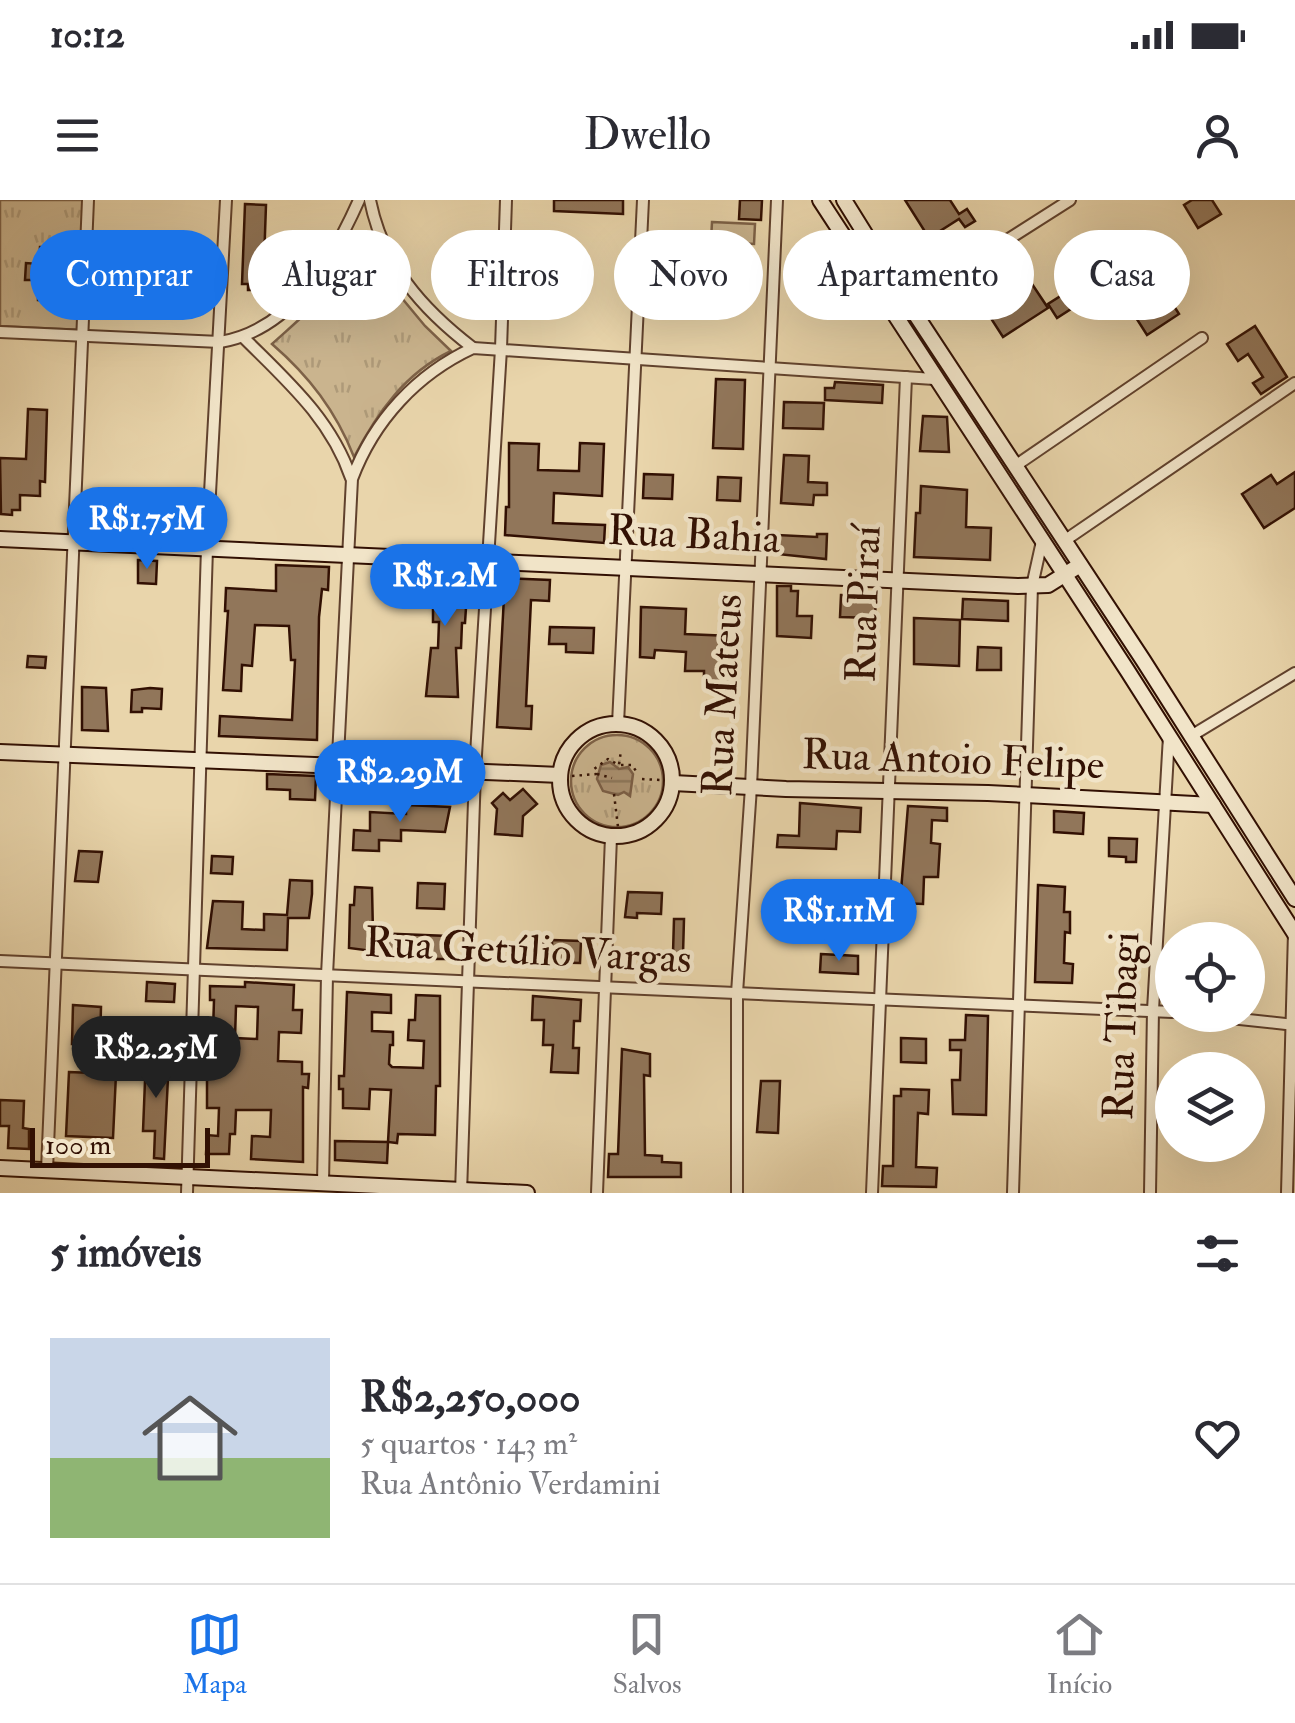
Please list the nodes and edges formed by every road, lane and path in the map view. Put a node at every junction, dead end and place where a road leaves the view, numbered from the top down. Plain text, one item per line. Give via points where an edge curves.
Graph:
1 (88, 200) edge
2 (226, 200) edge
3 (358, 200) edge
4 (370, 200) edge
5 (506, 200) edge
6 (643, 200) edge
7 (777, 200) edge
8 (820, 200) edge
9 (844, 200) edge
10 (1070, 200) edge
11 (863, 230) edge
12 (1023, 230) edge
13 (919, 320) edge
14 (0, 332) edge
15 (81, 336) junction
16 (244, 338) junction
17 (1202, 338) dead end
18 (220, 342) junction
19 (473, 348) junction
20 (501, 349) junction
21 (634, 357) junction
22 (771, 368) junction
23 (906, 377) junction
24 (934, 378) junction
25 (1295, 383) edge
26 (1015, 466) junction
27 (352, 478) junction
28 (0, 540) edge
29 (1064, 540) junction
30 (73, 542) junction
31 (1042, 542) junction
32 (207, 548) junction
33 (348, 554) junction
34 (486, 561) junction
35 (1080, 565) junction
36 (624, 567) junction
37 (761, 574) junction
38 (1064, 576) junction
39 (898, 580) junction
40 (1032, 586) junction
41 (1295, 674) edge
42 (618, 724) junction
43 (1169, 736) junction
44 (1191, 736) junction
45 (621, 750) dead end
46 (0, 752) edge
47 (64, 755) junction
48 (201, 762) junction
49 (619, 764) junction
50 (340, 766) junction
51 (475, 771) junction
52 (596, 774) junction
53 (638, 774) dead end
54 (565, 776) junction
55 (612, 778) dead end
56 (642, 780) dead end
57 (668, 782) junction
58 (752, 788) junction
59 (889, 791) junction
60 (614, 794) dead end
61 (1023, 795) junction
62 (1228, 796) junction
63 (1166, 802) junction
64 (1213, 805) junction
65 (615, 832) junction
66 (1294, 894) edge
67 (1294, 933) edge
68 (0, 961) edge
69 (58, 963) junction
70 (196, 967) junction
71 (327, 974) junction
72 (466, 982) junction
73 (605, 988) junction
74 (737, 993) junction
75 (880, 998) junction
76 (1018, 1004) junction
77 (1152, 1010) junction
78 (1155, 1010) edge
79 (1265, 1022) edge
80 (1294, 1025) edge
81 (0, 1168) edge
82 (47, 1170) junction
83 (323, 1184) junction
84 (188, 1185) edge
85 (461, 1192) edge
86 (527, 1193) edge
87 (597, 1193) edge
88 (737, 1193) edge
89 (872, 1193) edge
90 (1013, 1193) edge
91 (1150, 1193) edge
92 (1287, 1193) edge

1 - 15 street
2 - 18 street
3 - 16 street via 304,293
4 - 19 street via 375,227 409,290
5 - 20 street
6 - 21 street
7 - 22 street, Rua Mateus
8 - 24 street
9 - 11 street
10 - 12 street
13 - 26 street
14 - 15 street
15 - 18 street
15 - 30 street
16 - 18 street
16 - 27 street via 318,414
17 - 26 street
18 - 32 street
19 - 20 street
19 - 27 street via 442,362 399,400
20 - 21 street
20 - 34 street
21 - 22 street
21 - 36 street
22 - 23 street
22 - 37 street, Rua Mateus
23 - 24 street
23 - 39 street, Rua Piraí
24 - 31 street
25 - 29 street
26 - 29 street
27 - 33 street
28 - 30 street, Rua Bahia
29 - 35 street
30 - 32 street, Rua Bahia
30 - 47 street
31 - 38 street
31 - 40 street
32 - 33 street, Rua Bahia
32 - 48 street
33 - 34 street, Rua Bahia
33 - 50 street
34 - 36 street, Rua Bahia
34 - 51 street
35 - 38 street, Rua Bahia
35 - 44 street
36 - 37 street, Rua Bahia
36 - 42 street
37 - 39 street, Rua Bahia
37 - 58 street, Rua Mateus
38 - 40 street, Rua Bahia
38 - 43 street
39 - 40 street, Rua Bahia
39 - 59 street, Rua Piraí
40 - 61 street
41 - 44 street
42 - 54 street via 601,726 573,744
42 - 57 street via 651,736 663,749
43 - 63 street, Rua Tibagi
43 - 64 street
44 - 62 street
45 - 49 path
46 - 47 street
47 - 48 street
47 - 69 street
48 - 50 street
48 - 70 street
49 - 52 path via 608,758
49 - 53 path via 632,765
50 - 51 street
50 - 71 street
51 - 54 street
51 - 72 street
52 - 54 path
52 - 55 path
54 - 65 street via 561,793 579,823 594,832
56 - 57 path
57 - 58 street, Rua Antoio Felipe
57 - 65 street via 669,801 660,816 630,835
58 - 59 street, Rua Antoio Felipe
58 - 74 street, Rua Mateus
59 - 61 street, Rua Antoio Felipe
59 - 75 street, Rua Piraí
60 - 65 path
61 - 63 street, Rua Antoio Felipe
61 - 76 street
62 - 64 street
62 - 66 street
63 - 64 street, Rua Antoio Felipe
63 - 77 street, Rua Tibagi
64 - 67 street
65 - 73 street
67 - 80 street
68 - 69 street, Rua Getúlio Vargas
69 - 70 street, Rua Getúlio Vargas
69 - 82 street
70 - 71 street, Rua Getúlio Vargas
70 - 84 street
71 - 72 street, Rua Getúlio Vargas
71 - 83 street
72 - 73 street, Rua Getúlio Vargas
72 - 85 street
73 - 74 street, Rua Getúlio Vargas
73 - 87 street
74 - 75 street, Rua Getúlio Vargas
74 - 88 street, Rua Mateus
75 - 76 street, Rua Getúlio Vargas
75 - 89 street, Rua Piraí
76 - 77 street, Rua Getúlio Vargas
76 - 90 street
77 - 78 street, Rua Getúlio Vargas
77 - 91 street, Rua Tibagi
79 - 80 street
80 - 92 street
81 - 82 street
82 - 84 street
83 - 84 street
83 - 85 street
85 - 86 street

